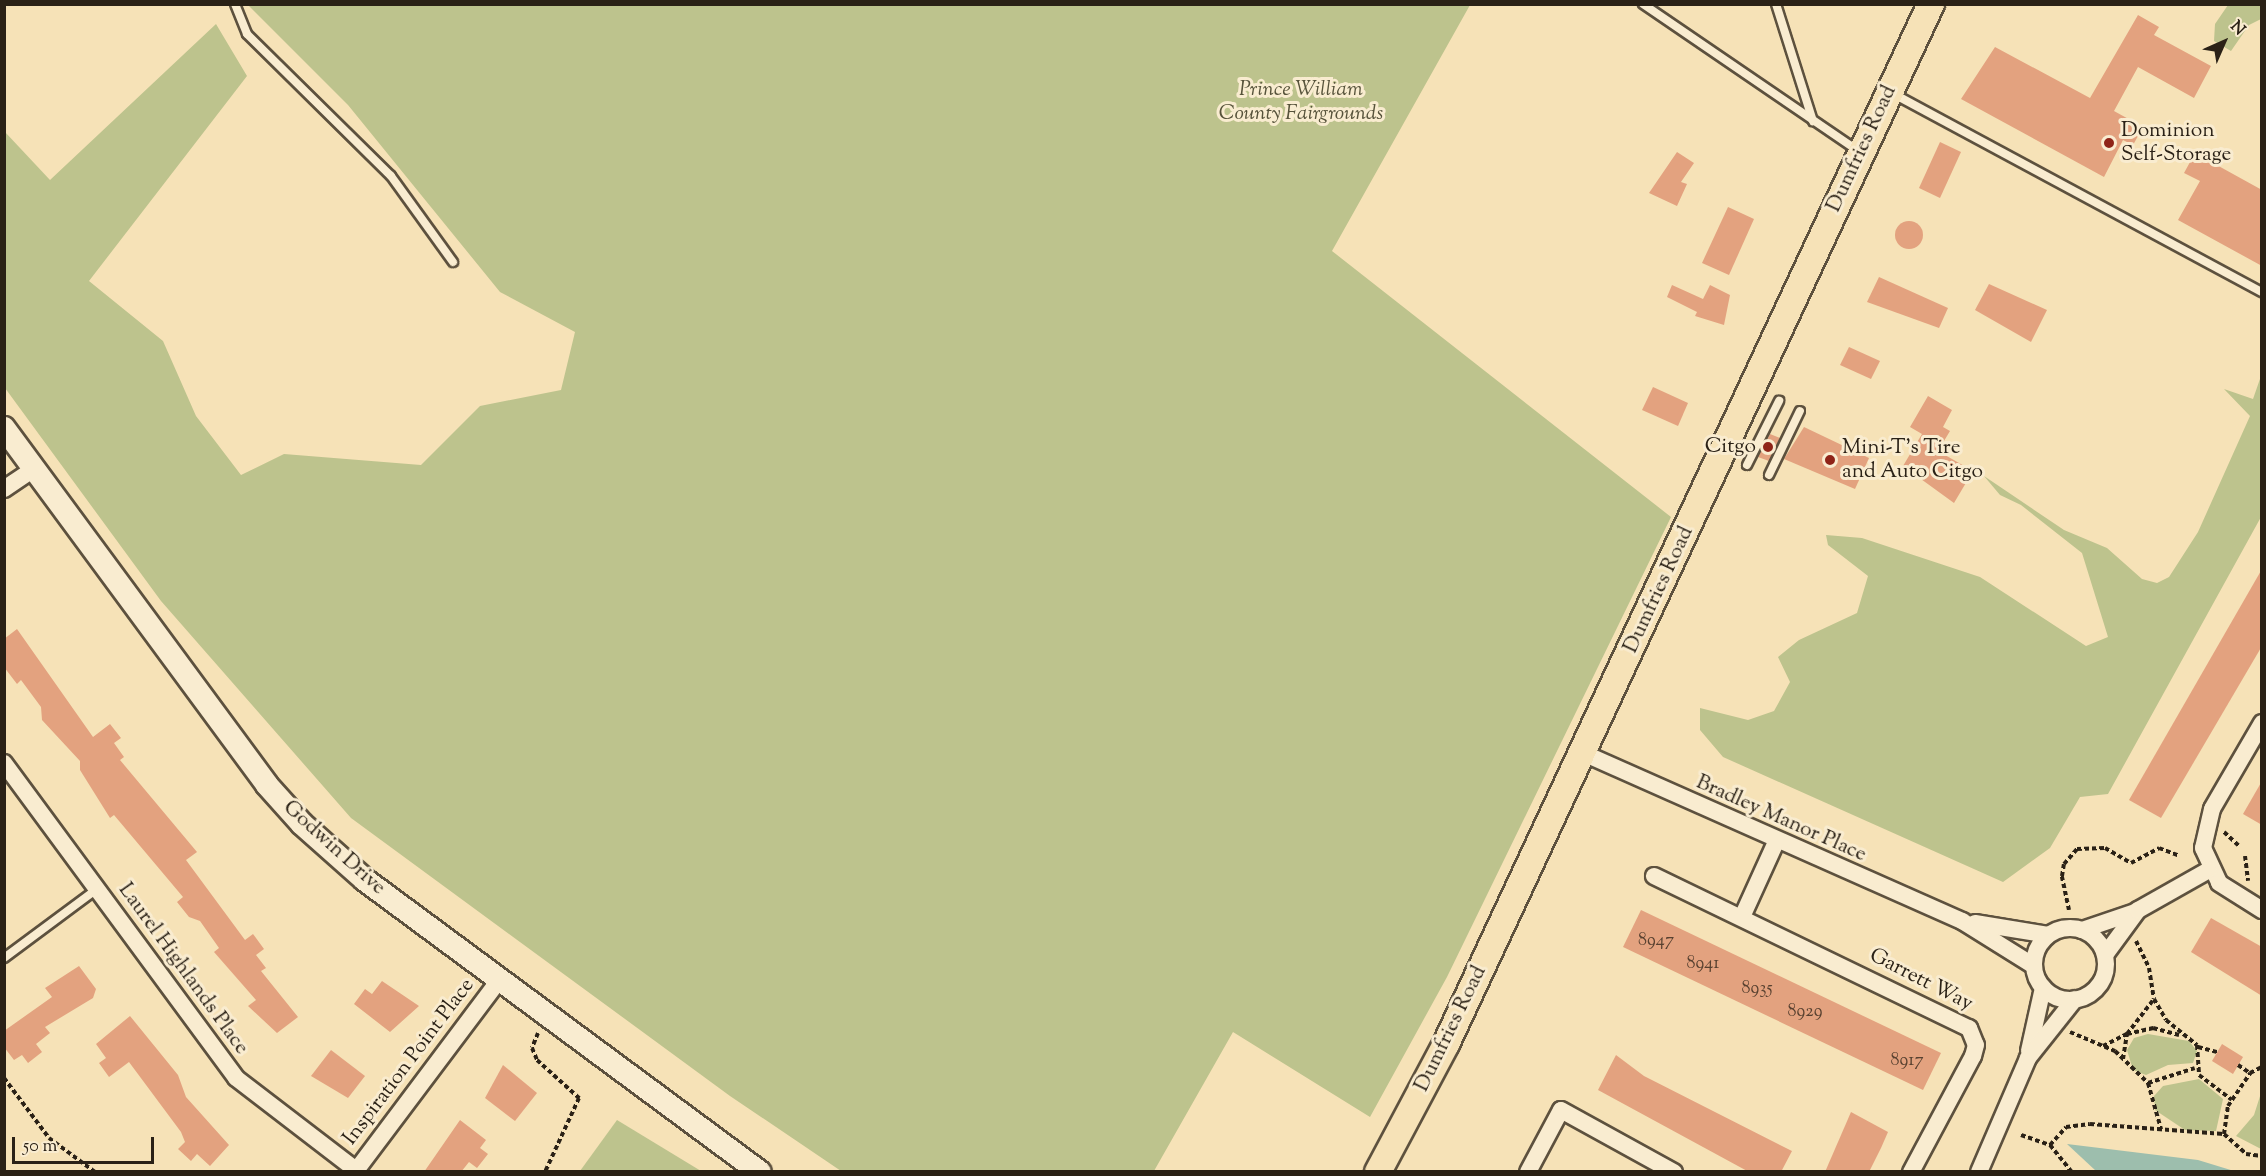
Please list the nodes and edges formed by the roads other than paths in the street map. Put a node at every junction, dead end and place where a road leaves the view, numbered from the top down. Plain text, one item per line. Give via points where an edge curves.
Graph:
1 (235, 4) edge
2 (1643, 4) edge
3 (1776, 4) edge
4 (1931, 4) edge
5 (1889, 91) junction
6 (1813, 121) junction
7 (1860, 152) junction
8 (453, 262) dead end
9 (2262, 292) edge
10 (1779, 401) dead end
11 (1800, 411) dead end
12 (4, 428) edge
13 (1747, 465) dead end
14 (34, 469) junction
15 (1769, 475) dead end
16 (4, 489) edge
17 (2262, 723) edge
18 (1583, 753) junction
19 (4, 764) edge
20 (1776, 842) junction
21 (2209, 870) junction
22 (1654, 876) dead end
23 (97, 889) junction
24 (2138, 910) junction
25 (2262, 910) edge
26 (1742, 917) junction
27 (1962, 921) junction
28 (2082, 930) junction
29 (2048, 935) junction
30 (2105, 955) junction
31 (4, 958) edge
32 (2034, 966) junction
33 (499, 980) junction
34 (2043, 988) junction
35 (2075, 999) junction
36 (2028, 1058) junction
37 (355, 1171) edge
38 (760, 1172) edge
39 (1378, 1172) edge
40 (1528, 1172) edge
41 (1674, 1172) edge
42 (1911, 1172) edge
43 (1979, 1172) edge

1 - 8 lane via 247,34 379,162
2 - 6 lane
3 - 6 lane
4 - 5 main road, Dumfries Road
5 - 7 main road, Dumfries Road
5 - 9 lane
6 - 7 lane
7 - 18 main road, Dumfries Road
10 - 13 lane
11 - 15 lane
12 - 14 street, Godwin Drive
14 - 16 street
14 - 33 street, Godwin Drive via 302,824 365,880
17 - 21 street via 2205,826
18 - 20 street, Bradley Manor Place
18 - 39 main road, Dumfries Road via 1446,1044
19 - 23 street, Laurel Highlands Place
20 - 26 street
20 - 27 street, Bradley Manor Place
21 - 24 street
21 - 25 street via 2219,883
22 - 26 street, Garrett Way
23 - 31 lane
23 - 37 street, Laurel Highlands Place via 243,1087
24 - 28 street
24 - 30 street
26 - 42 street, Garrett Way via 1958,1021 1974,1035 1972,1056
27 - 29 street, Bradley Manor Place
27 - 32 street, Bradley Manor Place
28 - 29 street
28 - 30 street via 2097,939
29 - 32 street
30 - 35 street via 2096,988
32 - 34 street
33 - 37 street, Inspiration Point Place
33 - 38 street, Godwin Drive
34 - 35 street
34 - 36 street
35 - 36 street
36 - 43 street
40 - 41 street via 1561,1110

